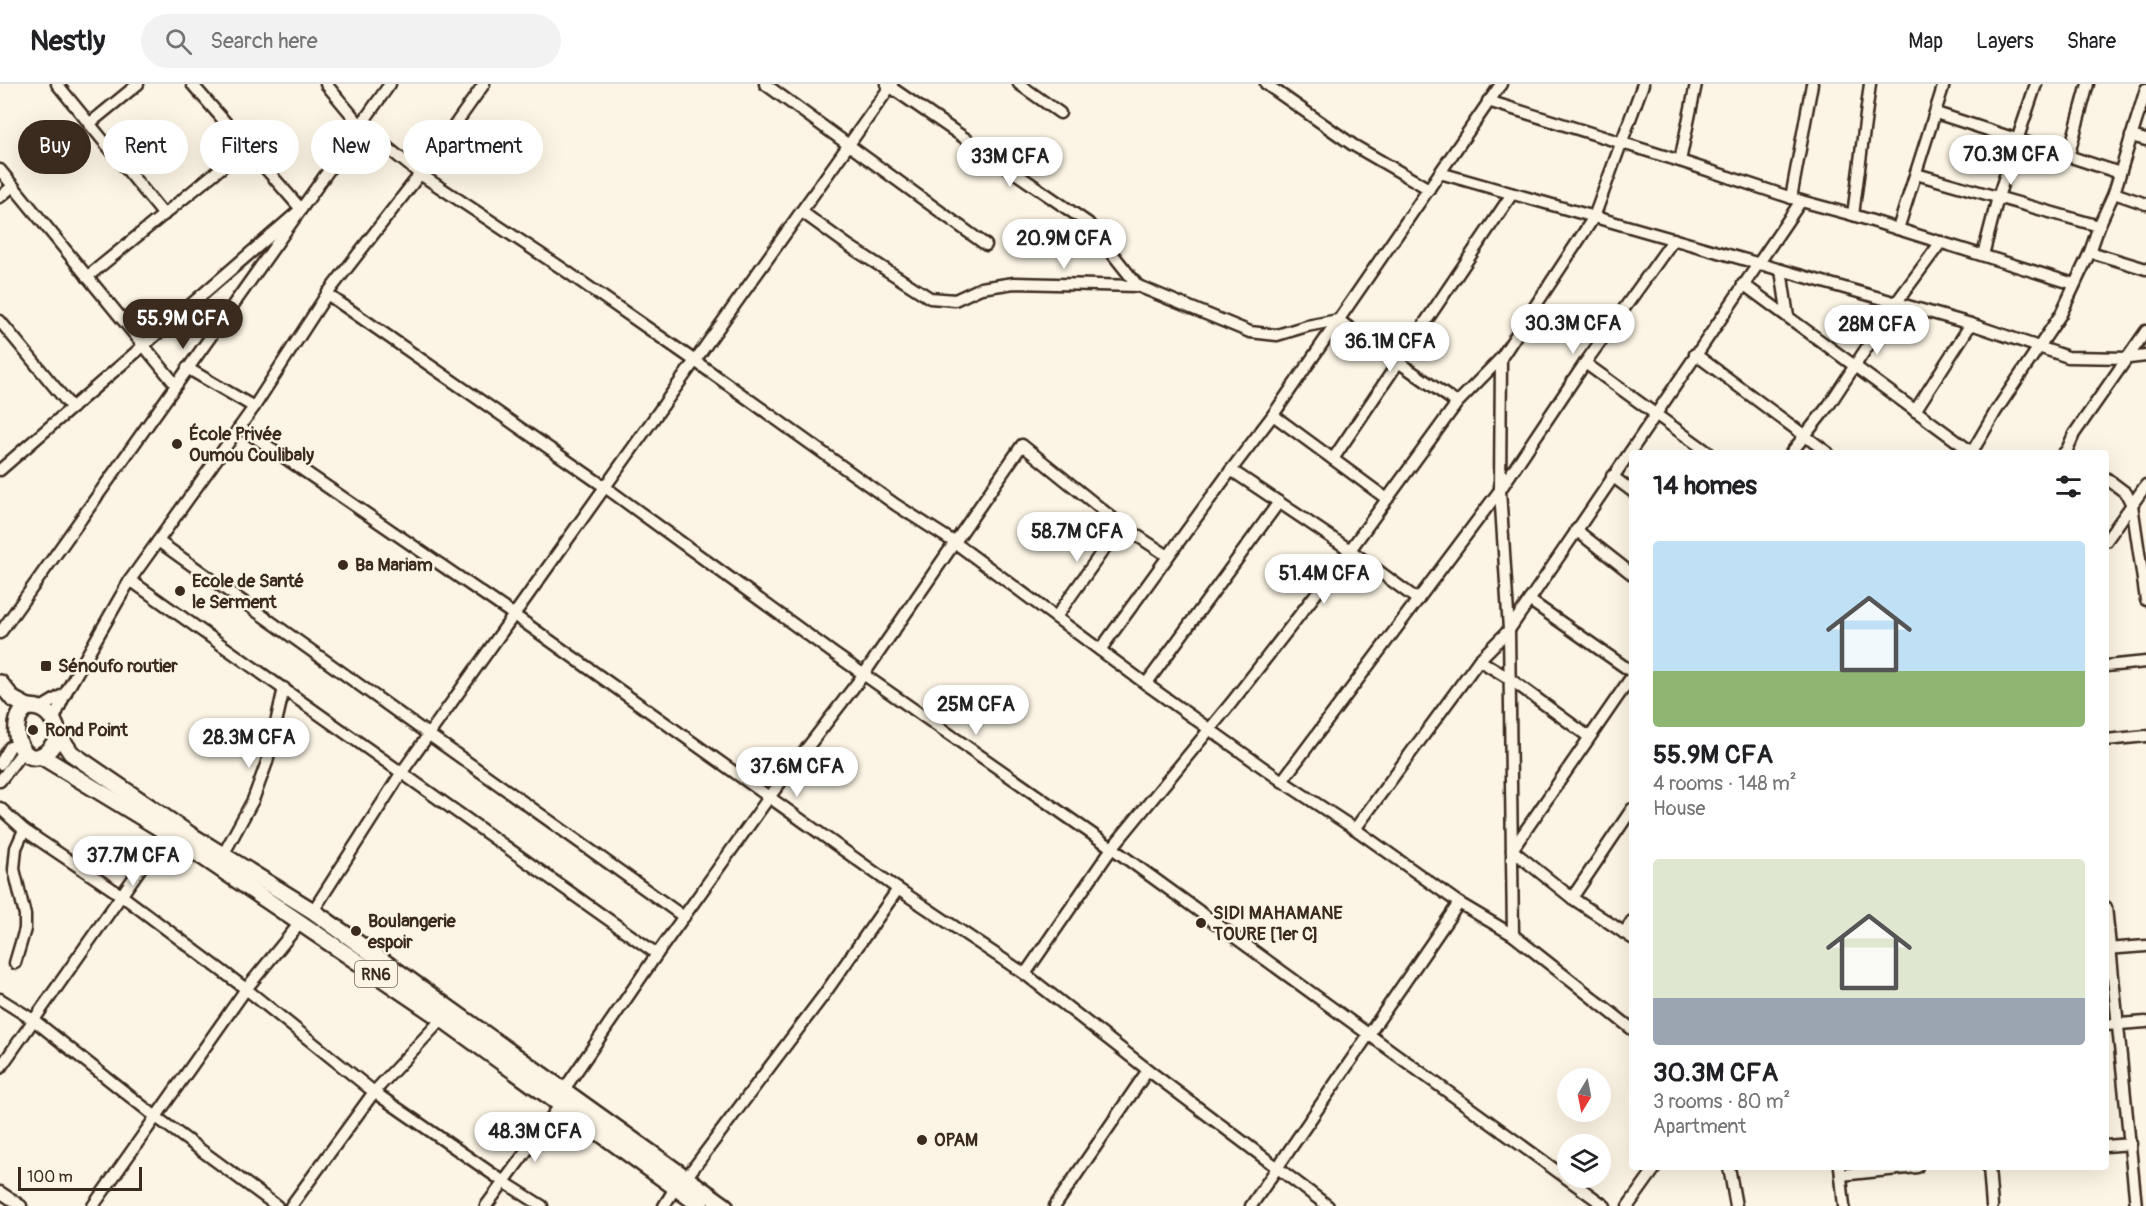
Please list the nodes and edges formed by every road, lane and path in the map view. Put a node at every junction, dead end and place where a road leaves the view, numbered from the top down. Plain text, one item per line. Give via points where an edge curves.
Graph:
1 (57, 84) edge
2 (138, 84) edge
3 (192, 84) edge
4 (326, 84) edge
5 (390, 84) edge
6 (484, 84) edge
7 (765, 84) edge
8 (1019, 84) edge
9 (1266, 84) edge
10 (1501, 84) edge
11 (1643, 84) edge
12 (1696, 84) edge
13 (1812, 84) edge
14 (1870, 84) edge
15 (1944, 84) edge
16 (2036, 84) edge
17 (2088, 84) edge
18 (890, 85) edge
19 (2146, 88) edge
20 (1488, 101) junction
21 (1060, 113) dead end
22 (1936, 113) junction
23 (86, 120) edge
24 (225, 120) edge
25 (356, 120) edge
26 (365, 120) edge
27 (458, 120) edge
28 (91, 122) edge
29 (91, 126) edge
30 (2131, 136) junction
31 (2018, 140) junction
32 (2146, 140) edge
33 (1623, 143) junction
34 (849, 146) junction
35 (391, 150) edge
36 (2068, 157) junction
37 (403, 160) edge
38 (1680, 161) junction
39 (0, 170) edge
40 (1440, 173) junction
41 (214, 174) edge
42 (272, 174) edge
43 (326, 174) edge
44 (420, 174) joint
45 (1916, 174) junction
46 (2120, 174) junction
47 (13, 186) junction
48 (1429, 189) junction
49 (1512, 194) junction
50 (2114, 194) junction
51 (0, 197) edge
52 (1998, 197) junction
53 (1796, 200) junction
54 (2146, 204) edge
55 (301, 209) junction
56 (802, 212) junction
57 (164, 215) junction
58 (1853, 215) junction
59 (1594, 217) junction
60 (2099, 226) junction
61 (1898, 229) junction
62 (1674, 239) junction
63 (1941, 242) junction
64 (986, 245) dead end
65 (2090, 252) junction
66 (1983, 255) junction
67 (1757, 263) junction
68 (2146, 269) edge
69 (1781, 270) junction
70 (87, 277) junction
71 (1743, 284) junction
72 (2074, 284) junction
73 (1138, 286) junction
74 (327, 294) junction
75 (1896, 303) junction
76 (1788, 318) junction
77 (1338, 320) junction
78 (0, 321) edge
79 (1971, 324) junction
80 (2146, 331) edge
81 (144, 347) junction
82 (2038, 347) junction
83 (1695, 354) junction
84 (2146, 356) edge
85 (1501, 357) junction
86 (2129, 358) junction
87 (695, 361) junction
88 (1398, 362) junction
89 (1585, 363) junction
90 (1854, 366) junction
91 (188, 368) junction
92 (176, 385) junction
93 (1457, 402) junction
94 (254, 407) junction
95 (72, 408) junction
96 (1915, 411) junction
97 (1655, 414) junction
98 (1274, 415) junction
99 (240, 427) junction
100 (1804, 436) junction
101 (1630, 450) edge
102 (1705, 450) edge
103 (1793, 450) edge
104 (1824, 450) edge
105 (1969, 450) edge
106 (1975, 450) edge
107 (2068, 450) edge
108 (1629, 451) edge
109 (1333, 459) junction
110 (0, 470) edge
111 (1231, 470) junction
112 (1612, 476) junction
113 (2109, 480) edge
114 (2146, 485) edge
115 (605, 487) junction
116 (1629, 489) edge
117 (1500, 490) junction
118 (1387, 499) junction
119 (1280, 502) junction
120 (2132, 505) junction
121 (1121, 525) junction
122 (1576, 530) junction
123 (2109, 537) edge
124 (158, 541) junction
125 (954, 542) junction
126 (1350, 550) junction
127 (1168, 556) junction
128 (1629, 572) edge
129 (130, 580) junction
130 (2146, 593) edge
131 (1418, 600) junction
132 (1529, 600) junction
133 (514, 615) junction
134 (1056, 617) junction
135 (1509, 630) junction
136 (0, 633) edge
137 (1100, 650) junction
138 (1479, 660) junction
139 (2146, 662) edge
140 (2109, 666) edge
141 (1629, 672) edge
142 (864, 674) junction
143 (1629, 678) edge
144 (1510, 679) junction
145 (0, 683) edge
146 (1146, 684) junction
147 (284, 688) junction
148 (66, 692) junction
149 (34, 707) junction
150 (54, 719) junction
151 (1210, 729) junction
152 (429, 734) junction
153 (59, 735) junction
154 (2146, 736) edge
155 (1589, 737) junction
156 (2109, 740) edge
157 (15, 751) junction
158 (41, 756) junction
159 (0, 765) edge
160 (402, 771) junction
161 (0, 781) edge
162 (1282, 781) junction
163 (770, 796) junction
164 (0, 808) edge
165 (1629, 813) edge
166 (1355, 829) junction
167 (24, 830) junction
168 (165, 832) junction
169 (1112, 848) junction
170 (1512, 850) junction
171 (223, 855) junction
172 (898, 889) junction
173 (121, 895) junction
174 (1572, 898) junction
175 (1459, 903) junction
176 (313, 910) junction
177 (684, 917) junction
178 (300, 923) junction
179 (1513, 935) junction
180 (1628, 936) edge
181 (2146, 946) edge
182 (2109, 949) edge
183 (657, 954) junction
184 (15, 963) dead end
185 (2109, 968) edge
186 (1025, 974) junction
187 (246, 989) junction
188 (0, 999) edge
189 (442, 1019) junction
190 (34, 1021) junction
191 (2146, 1022) edge
192 (2112, 1025) edge
193 (1629, 1027) edge
194 (1369, 1036) junction
195 (0, 1068) edge
196 (1148, 1070) junction
197 (374, 1092) junction
198 (562, 1097) junction
199 (156, 1118) junction
200 (2131, 1144) junction
201 (2109, 1146) edge
202 (1279, 1167) junction
203 (1654, 1170) edge
204 (1730, 1170) edge
205 (1859, 1170) edge
206 (1989, 1170) edge
207 (1840, 1171) edge
208 (504, 1182) junction
209 (681, 1183) junction
210 (2141, 1184) edge
211 (0, 1192) edge
212 (21, 1206) edge
213 (93, 1206) edge
214 (277, 1206) edge
215 (291, 1206) edge
216 (486, 1206) edge
217 (542, 1206) edge
218 (664, 1206) edge
219 (701, 1206) edge
220 (725, 1206) edge
221 (1055, 1206) edge
222 (1251, 1206) edge
223 (1328, 1206) edge
224 (1605, 1206) edge
225 (1628, 1206) edge
226 (1736, 1206) edge
227 (1844, 1206) edge
228 (1992, 1206) edge
229 (2136, 1206) edge

1 - 23 street
2 - 28 street
3 - 24 street
4 - 25 street
5 - 26 street
6 - 27 street
7 - 34 street
8 - 21 street
9 - 48 street via 1353,145
10 - 20 street
11 - 33 street
12 - 38 street
13 - 53 street
14 - 58 street
15 - 22 street
16 - 31 street
17 - 36 street
18 - 34 street
18 - 73 street via 1088,223
19 - 30 street
20 - 33 street
20 - 40 street
22 - 31 street
22 - 45 street
29 - 57 street
30 - 32 street
30 - 46 street
31 - 36 street
31 - 52 street
33 - 38 street
33 - 59 street
34 - 56 street
34 - 64 street
35 - 37 street
36 - 46 street
38 - 53 street
39 - 47 street
40 - 48 street
40 - 49 street
41 - 57 street
42 - 55 street
43 - 55 street
44 - 74 street
44 - 87 street
45 - 52 street
45 - 61 street
46 - 50 street
47 - 51 street
47 - 70 street
48 - 77 street
49 - 59 street
49 - 88 street
50 - 54 street
50 - 60 street
52 - 60 street
52 - 66 street
53 - 58 street
53 - 67 street
55 - 81 street
55 - 91 street
56 - 73 street via 930,298 955,300 981,288 1014,283
56 - 87 street
57 - 70 street
58 - 61 street
59 - 62 street
59 - 85 street
60 - 65 street
61 - 63 street
62 - 67 street
62 - 89 street
63 - 66 street
63 - 75 street
65 - 68 street
65 - 72 street
66 - 72 street
67 - 69 street
67 - 71 street
69 - 75 street
69 - 76 street
70 - 81 street
71 - 76 street
71 - 83 street
72 - 82 street via 2061,314
73 - 77 street via 1250,332 1277,335
74 - 94 street
74 - 115 street
75 - 79 street
75 - 90 street
76 - 90 street
77 - 88 street
77 - 98 street
78 - 95 street
79 - 82 street
79 - 96 street
80 - 86 street
81 - 92 street
81 - 95 street
82 - 86 street via 2068,357
82 - 106 street
83 - 97 street
83 - 100 street
84 - 86 street
85 - 93 street
85 - 117 street
86 - 107 street via 2074,434
87 - 115 street
87 - 125 street
88 - 93 street
88 - 109 street
89 - 97 street
89 - 117 street
90 - 96 street
90 - 100 street
91 - 92 street
91 - 94 street
92 - 136 street
93 - 118 street
94 - 99 street
95 - 110 street
96 - 105 street
97 - 101 street
97 - 102 street
98 - 109 street
98 - 111 street
99 - 124 street
99 - 133 street
100 - 103 street
100 - 104 street
108 - 112 street
109 - 118 street
111 - 119 street
111 - 127 street
112 - 116 street
112 - 122 street
113 - 120 street via 2126,493
114 - 120 street
115 - 133 street
115 - 142 street
117 - 131 street
117 - 135 street
118 - 126 street
119 - 126 street
119 - 146 street
120 - 123 street
120 - 130 street
121 - 125 street via 1022,445
121 - 127 street
121 - 134 street
122 - 128 street
122 - 132 street
124 - 129 street
124 - 152 street
125 - 134 street
125 - 142 street
126 - 131 street
126 - 151 street
127 - 137 street
129 - 147 street
129 - 148 street
131 - 162 street
132 - 135 street
132 - 141 street
133 - 152 street
133 - 163 street
134 - 137 street
135 - 138 street
135 - 144 street
137 - 146 street
138 - 144 street
138 - 166 street
139 - 140 street
142 - 163 street
142 - 169 street
143 - 155 street
144 - 155 street
144 - 170 street
145 - 149 highway via 13,699
146 - 151 street
147 - 160 street
147 - 171 street via 267,762 253,800
148 - 149 street
148 - 150 street
149 - 150 highway
149 - 157 highway via 19,710 5,722 7,740
150 - 153 highway
151 - 162 street
151 - 169 street
152 - 160 street
152 - 177 street
153 - 158 highway
153 - 171 highway, RN6 via 71,753
154 - 156 street
155 - 170 street
157 - 158 highway via 29,758
157 - 159 street
157 - 161 street
158 - 168 highway, RN6
160 - 176 street
160 - 183 street
162 - 166 street
163 - 172 street
163 - 177 street
164 - 167 street
165 - 174 street
166 - 175 street
167 - 173 street
167 - 184 street via 16,848 14,868 25,929
168 - 173 street
168 - 178 highway, RN6
169 - 186 street
169 - 194 street
170 - 174 street
170 - 179 street
171 - 176 highway, RN6
172 - 186 street
172 - 209 street via 823,996
173 - 187 street
173 - 190 street
174 - 180 street
175 - 179 street
175 - 194 street
176 - 198 highway, RN6
177 - 183 street
178 - 187 street
178 - 189 highway, RN6
179 - 193 street
181 - 182 street
183 - 198 street
185 - 192 street
186 - 196 street
187 - 197 street
187 - 199 street
188 - 190 street
189 - 197 street
189 - 198 highway, RN6
190 - 195 street
190 - 199 street
191 - 192 street
192 - 200 street
194 - 202 street
194 - 224 street
196 - 202 street
196 - 221 street
197 - 208 street
197 - 215 street
198 - 208 street
198 - 209 highway, RN6
199 - 213 street
199 - 214 street
200 - 201 street
200 - 210 street
202 - 222 street
202 - 223 street
203 - 225 street
204 - 226 street
205 - 207 street
206 - 228 street
207 - 227 street
208 - 216 street
208 - 217 street
209 - 218 street
209 - 219 highway, RN6
209 - 220 highway, RN6
210 - 229 street
211 - 212 street

